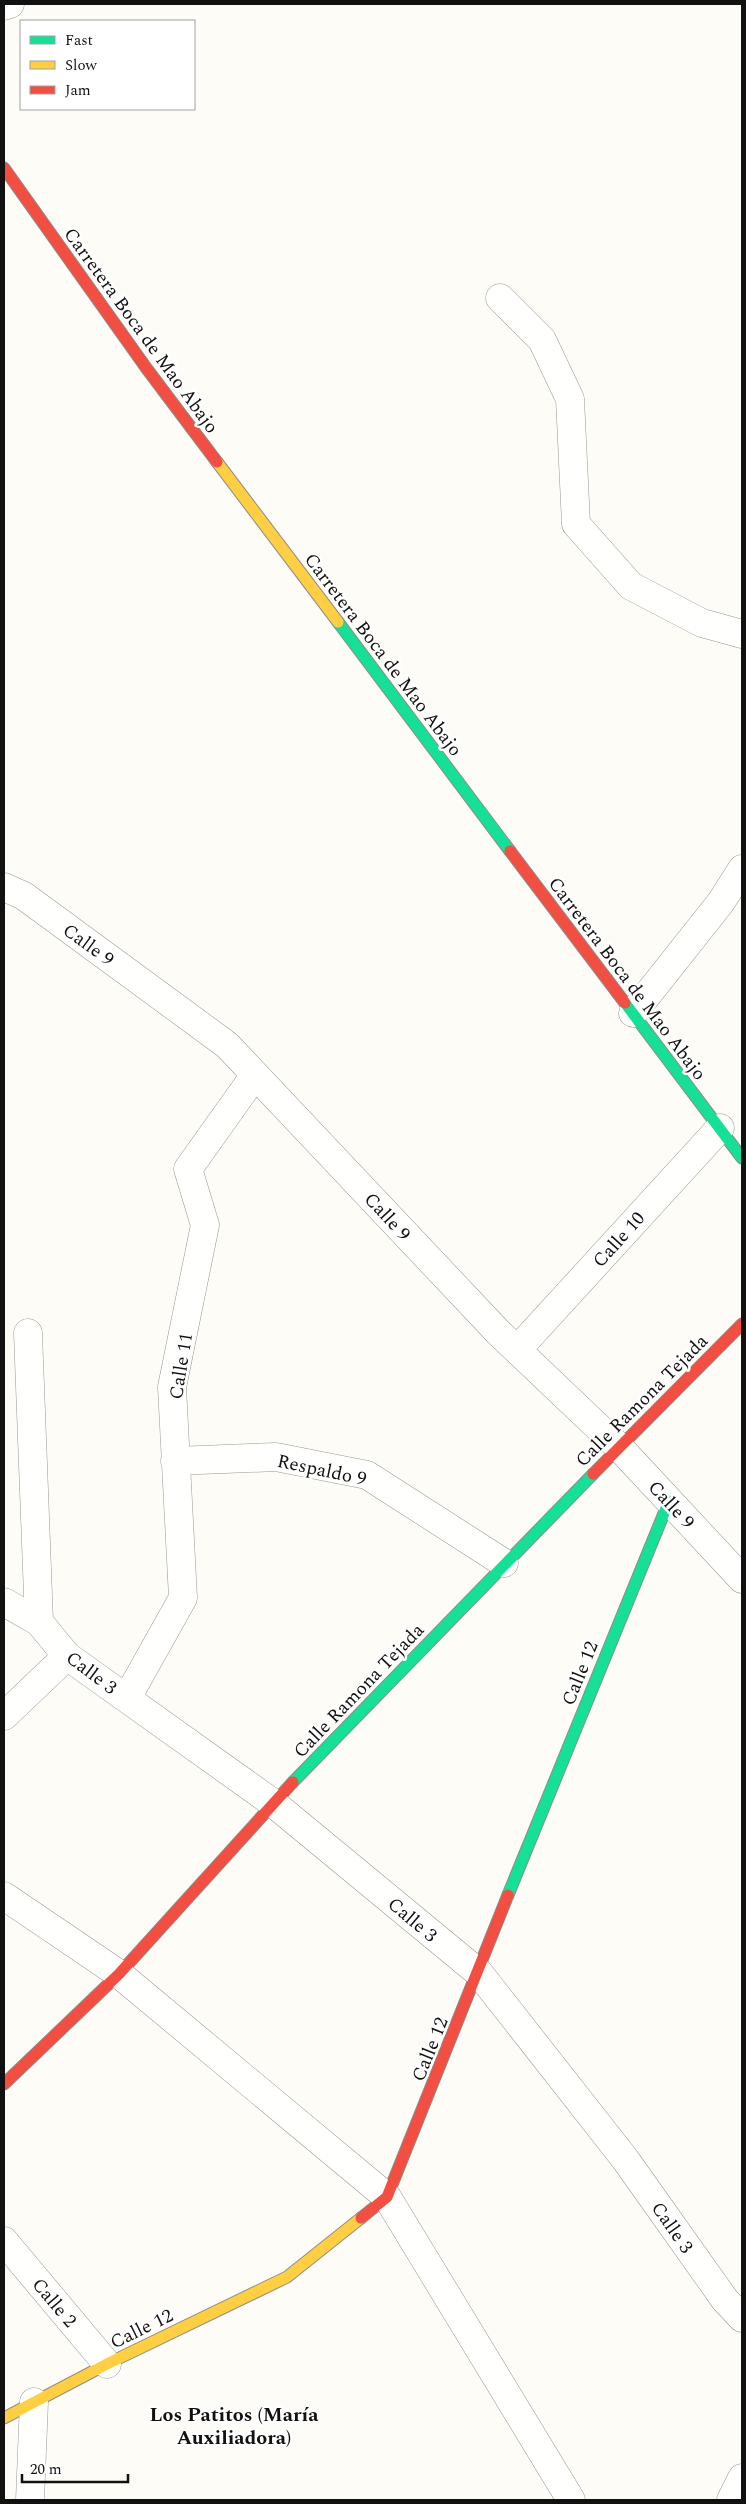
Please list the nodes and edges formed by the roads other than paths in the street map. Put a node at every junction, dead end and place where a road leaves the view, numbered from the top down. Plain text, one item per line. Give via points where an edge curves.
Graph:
1 (10, 4) edge
2 (4, 6) edge
3 (4, 168) edge
4 (500, 298) dead end
5 (742, 634) edge
6 (742, 869) edge
7 (4, 887) edge
8 (633, 1013) junction
9 (255, 1075) junction
10 (720, 1128) junction
11 (742, 1158) edge
12 (742, 1324) edge
13 (28, 1333) dead end
14 (517, 1350) junction
15 (619, 1447) junction
16 (175, 1461) junction
17 (669, 1501) junction
18 (504, 1563) junction
19 (742, 1580) edge
20 (4, 1602) edge
21 (38, 1622) junction
22 (67, 1656) junction
23 (127, 1698) junction
24 (4, 1716) edge
25 (273, 1803) junction
26 (4, 1896) edge
27 (479, 1973) junction
28 (119, 1974) junction
29 (4, 2084) edge
30 (387, 2198) junction
31 (4, 2241) edge
32 (742, 2318) edge
33 (107, 2364) junction
34 (34, 2402) junction
35 (4, 2418) edge
36 (742, 2478) edge
37 (30, 2500) edge
38 (571, 2500) edge
39 (731, 2500) edge

1 - 2 street
3 - 8 street, Carretera Boca de Mao Abajo via 146,369
4 - 5 street via 542,340 570,399 576,524 631,586 702,623
6 - 8 street via 721,902
7 - 9 street, Calle 9 via 24,896 227,1045
8 - 10 street, Carretera Boca de Mao Abajo
9 - 14 street, Calle 9
9 - 16 street, Calle 11 via 188,1170 205,1225 172,1387
10 - 11 street, Carretera Boca de Mao Abajo
10 - 14 street, Calle 10
12 - 15 street, Calle Ramona Tejada
13 - 21 street
14 - 15 street, Calle 9
15 - 17 street, Calle 9
15 - 18 street, Calle Ramona Tejada
16 - 18 street, Respaldo 9 via 276,1457 367,1475
16 - 23 street, Calle 11 via 183,1598
17 - 19 street, Calle 9
17 - 27 street, Calle 12 via 594,1680
18 - 25 street, Calle Ramona Tejada
20 - 21 street, Calle 3
21 - 22 street, Calle 3
22 - 23 street, Calle 3
22 - 24 street
23 - 25 street, Calle 3
25 - 27 street, Calle 3
25 - 28 street, Calle Ramona Tejada
26 - 28 street
27 - 30 street, Calle 12
27 - 32 street, Calle 3 via 624,2159 724,2300
28 - 29 street, Calle Ramona Tejada
28 - 30 street
30 - 33 street, Calle 12 via 287,2277
30 - 38 street
31 - 33 street, Calle 2
33 - 34 street, Calle 12
34 - 35 street, Calle 12
34 - 37 street
36 - 39 street

